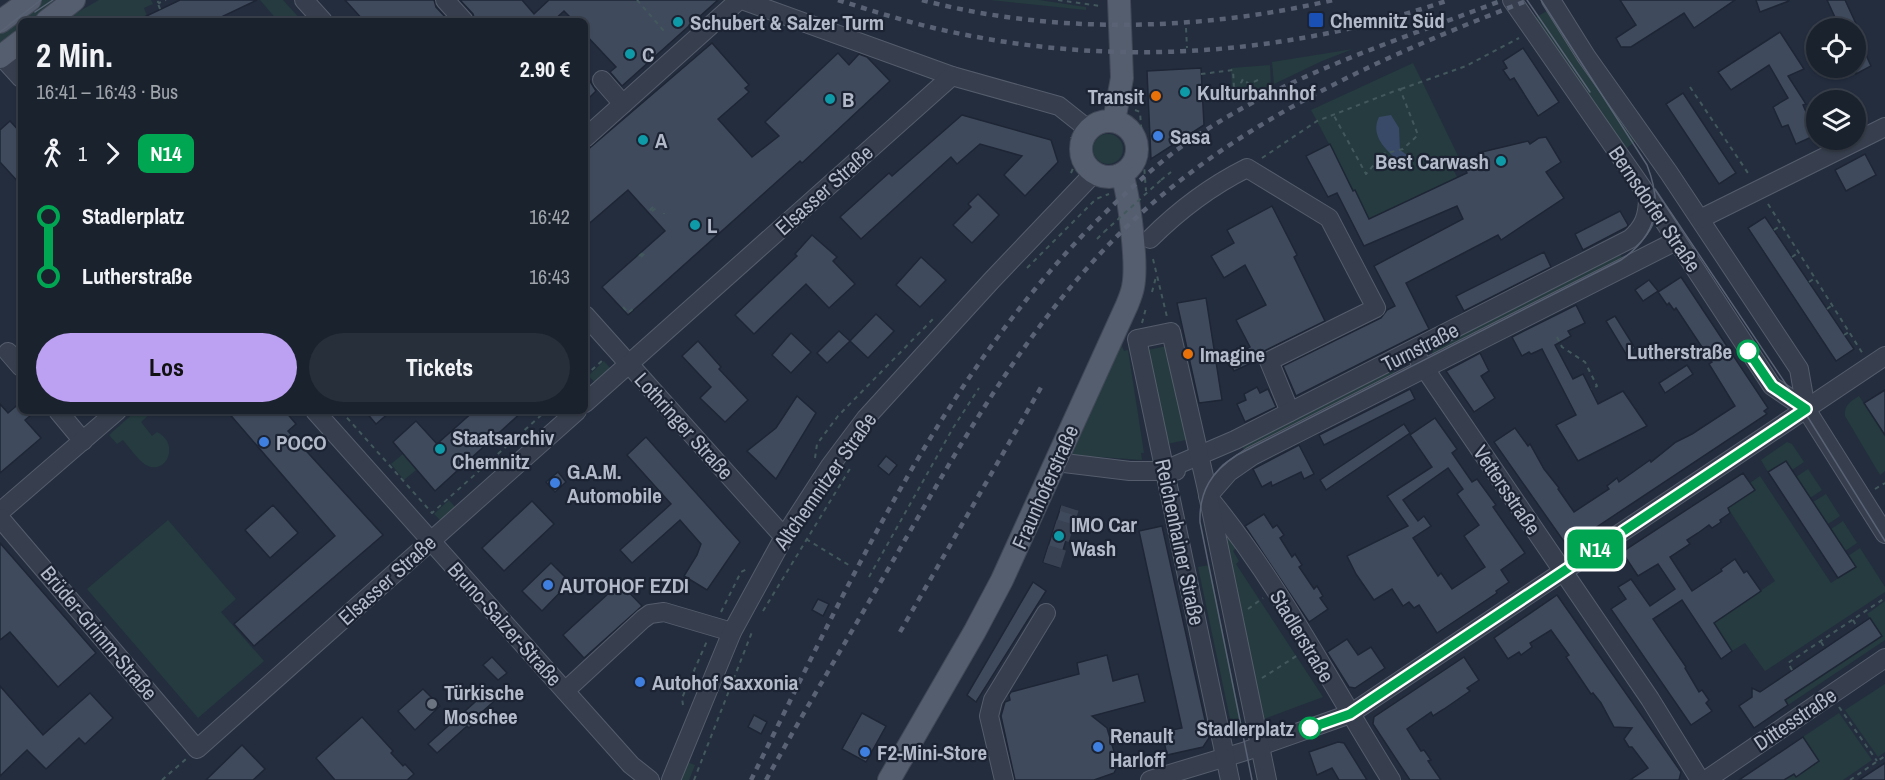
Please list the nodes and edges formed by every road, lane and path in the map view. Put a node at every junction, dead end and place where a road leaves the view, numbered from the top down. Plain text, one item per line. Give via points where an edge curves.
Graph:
1 (30, 0) edge
2 (74, 0) edge
3 (166, 0) edge
4 (304, 0) edge
5 (445, 0) edge
6 (637, 0) edge
7 (741, 0) edge
8 (1058, 0) edge
9 (1512, 0) edge
10 (1551, 0) edge
11 (156, 1) edge
12 (1119, 4) edge
13 (160, 9) dead end
14 (51, 18) edge
15 (320, 18) edge
16 (461, 18) edge
17 (0, 22) edge
18 (1186, 28) dead end
19 (1531, 29) junction
20 (664, 31) dead end
21 (18, 42) edge
22 (1187, 48) dead end
23 (1, 56) edge
24 (1201, 74) dead end
25 (18, 75) edge
26 (952, 76) junction
27 (602, 80) dead end
28 (1258, 80) dead end
29 (1690, 87) dead end
30 (1400, 89) junction
31 (623, 104) junction
32 (1333, 114) junction
33 (1141, 120) dead end
34 (1078, 121) junction
35 (1114, 121) junction
36 (1885, 128) edge
37 (588, 135) edge
38 (1247, 168) junction
39 (1171, 172) dead end
40 (1094, 173) junction
41 (1069, 176) dead end
42 (1131, 186) junction
43 (1759, 190) junction
44 (1648, 197) junction
45 (1700, 219) junction
46 (1781, 225) junction
47 (1774, 230) dead end
48 (1150, 238) joint
49 (1096, 239) dead end
50 (1676, 241) junction
51 (1799, 252) junction
52 (1792, 257) dead end
53 (1022, 273) dead end
54 (1815, 278) junction
55 (1809, 282) dead end
56 (1833, 305) junction
57 (635, 307) dead end
58 (1827, 309) dead end
59 (627, 311) dead end
60 (939, 313) dead end
61 (588, 318) edge
62 (1171, 332) junction
63 (1849, 332) junction
64 (1844, 335) dead end
65 (1557, 337) dead end
66 (1413, 351) junction
67 (8, 352) dead end
68 (1863, 354) dead end
69 (1885, 356) edge
70 (605, 359) dead end
71 (18, 364) edge
72 (629, 364) junction
73 (1425, 369) junction
74 (588, 373) edge
75 (979, 388) dead end
76 (1591, 389) dead end
77 (588, 401) edge
78 (1806, 409) junction
79 (1290, 412) junction
80 (60, 414) edge
81 (114, 414) edge
82 (318, 414) edge
83 (344, 414) edge
84 (543, 414) edge
85 (573, 414) edge
86 (83, 441) junction
87 (817, 444) dead end
88 (855, 460) dead end
89 (1056, 462) junction
90 (1201, 466) junction
91 (1165, 470) junction
92 (1228, 472) junction
93 (1208, 496) junction
94 (0, 512) edge
95 (0, 518) edge
96 (1885, 534) edge
97 (784, 537) junction
98 (806, 539) junction
99 (431, 541) junction
100 (852, 567) dead end
101 (1563, 571) junction
102 (741, 572) dead end
103 (869, 577) dead end
104 (1274, 589) junction
105 (1885, 598) edge
106 (1047, 613) dead end
107 (759, 618) dead end
108 (1233, 619) junction
109 (1853, 620) junction
110 (713, 627) junction
111 (1857, 627) dead end
112 (753, 628) dead end
113 (732, 632) junction
114 (1821, 642) junction
115 (1310, 645) junction
116 (1825, 648) dead end
117 (1885, 658) edge
118 (1792, 670) dead end
119 (1247, 687) junction
120 (565, 691) junction
121 (1831, 695) junction
122 (684, 712) dead end
123 (1350, 714) junction
124 (1260, 746) junction
125 (197, 749) junction
126 (1885, 756) edge
127 (1225, 758) junction
128 (1877, 761) junction
129 (162, 780) edge
130 (650, 780) edge
131 (671, 780) edge
132 (694, 780) edge
133 (889, 780) edge
134 (1004, 780) edge
135 (1150, 780) edge
136 (1230, 780) edge
137 (1267, 780) edge
138 (1390, 780) edge
139 (1700, 780) edge
140 (1706, 780) edge
141 (1850, 780) edge

1 - 17 main road
2 - 14 main road
3 - 11 path
4 - 15 street
5 - 16 street
6 - 20 path
7 - 26 street
7 - 31 street
8 - 12 path
9 - 19 street, Bernsdorfer Straße
10 - 45 street, Bernsdorfer Straße
11 - 13 path
12 - 35 main road via 1122,78
18 - 22 path
19 - 30 path via 1466,66
19 - 44 street, Bernsdorfer Straße
21 - 23 main road
23 - 25 street
24 - 28 path via 1233,70 1234,88 1241,89 1243,79 1249,84
26 - 34 street via 1059,106
26 - 72 street, Elsasser Straße
27 - 31 street
29 - 43 path
30 - 32 path
30 - 32 path via 1418,135 1404,149 1383,154 1366,174
31 - 37 street
32 - 38 path
33 - 42 path
34 - 35 main road
34 - 40 main road via 1084,161
34 - 41 path via 1070,125 1074,166
35 - 42 main road via 1133,133 1137,146
36 - 43 street
38 - 48 street via 1203,194
38 - 79 street via 1329,218 1376,308 1269,361
39 - 49 path, bridge
40 - 42 main road
40 - 97 street, Altchemnitzer Straße via 866,418
42 - 53 path via 1096,199
42 - 89 main road, Fraunhoferstraße via 1134,286
43 - 45 street
43 - 46 path
44 - 50 street, Bernsdorfer Straße
44 - 66 street, Turnstraße via 1643,226 1630,239
45 - 78 street, Bernsdorfer Straße via 1799,369
46 - 47 path
46 - 51 path
48 - 62 path
50 - 73 street, Turnstraße
50 - 78 street, Bernsdorfer Straße via 1772,386
51 - 52 path
51 - 54 path
54 - 55 path
54 - 56 path
56 - 58 path
56 - 63 path
57 - 59 path
60 - 87 path via 858,394
61 - 72 street, Lothringer Straße
62 - 90 street, Reichenhainer Straße
62 - 91 street, Reichenhainer Straße via 1137,339
63 - 64 path
63 - 68 path
65 - 76 path via 1562,347 1585,362 1597,386
66 - 73 street, Vettersstraße
66 - 79 street, Turnstraße
67 - 71 street
69 - 78 street
70 - 74 path
72 - 77 street, Elsasser Straße
72 - 97 street, Lothringer Straße
73 - 92 street, Turnstraße via 1252,456
73 - 101 street, Vettersstraße
75 - 103 path via 947,437
78 - 96 street, Bernsdorfer Straße
78 - 101 street
79 - 90 street, Turnstraße
80 - 86 street
81 - 86 street
82 - 99 street, Bruno-Salzer-Straße
83 - 84 path via 432,513
85 - 99 street, Elsasser Straße
86 - 94 street
88 - 98 path
89 - 91 street, Turnstraße via 1130,471
89 - 133 main road, Fraunhoferstraße via 981,621
90 - 91 street, Turnstraße
90 - 92 street, Turnstraße
90 - 93 street, Reichenhainer Straße
91 - 127 street, Reichenhainer Straße
92 - 93 street, Turnstraße
93 - 104 street, Stadlerstraße via 1242,538
93 - 108 street, Reichenhainer Straße
95 - 125 street, Brüder-Grimm-Straße
97 - 113 street, Altchemnitzer Straße
98 - 100 path
98 - 107 path
99 - 120 street, Bruno-Salzer-Straße
99 - 125 street, Elsasser Straße
101 - 123 street
101 - 139 street, Vettersstraße
102 - 110 path
104 - 108 path
104 - 115 street, Stadlerstraße
105 - 109 path
106 - 134 street via 993,700 989,716
108 - 119 street, Reichenhainer Straße
109 - 111 path
109 - 114 path
110 - 113 street
110 - 120 street via 664,612 650,614
110 - 122 path via 682,698
112 - 132 path
113 - 131 street, Altchemnitzer Straße
114 - 116 path
114 - 118 path via 1788,663
115 - 119 path
115 - 123 street, Stadlerstraße
117 - 121 street, Dittesstraße
119 - 124 street, Reichenhainer Straße
120 - 130 street, Bruno-Salzer-Straße via 631,765
121 - 128 path
121 - 140 street, Dittesstraße
123 - 124 street
123 - 138 street, Stadlerstraße
124 - 127 street
124 - 137 street, Reichenhainer Straße
125 - 129 path
126 - 128 path
127 - 135 street
127 - 136 street, Reichenhainer Straße
128 - 141 path

